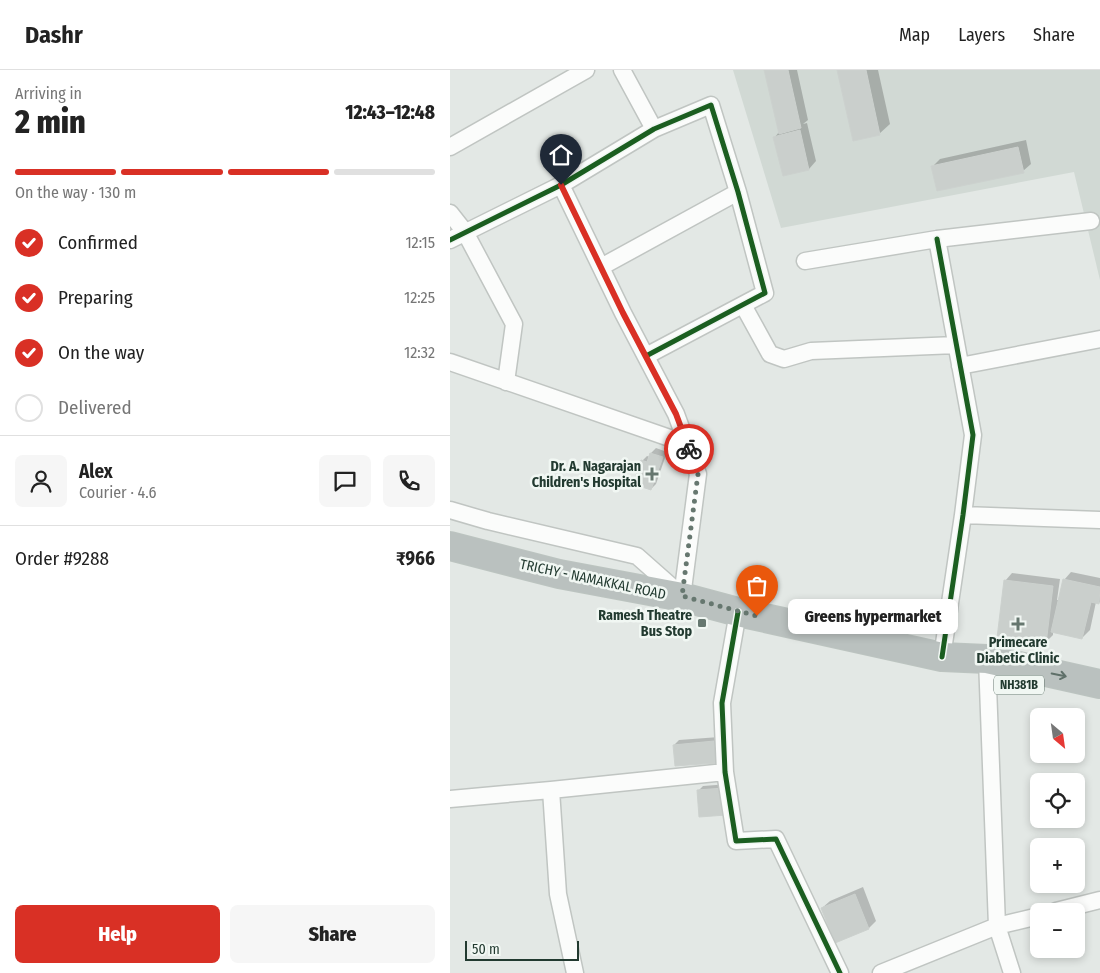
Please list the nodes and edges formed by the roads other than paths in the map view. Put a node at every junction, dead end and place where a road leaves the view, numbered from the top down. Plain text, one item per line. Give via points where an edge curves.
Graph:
1 (586, 70) edge
2 (622, 70) edge
3 (654, 130) junction
4 (450, 146) edge
5 (561, 185) junction
6 (738, 192) junction
7 (450, 213) edge
8 (1091, 221) dead end
9 (465, 232) junction
10 (937, 239) junction
11 (450, 240) edge
12 (806, 261) dead end
13 (601, 267) junction
14 (743, 305) junction
15 (1100, 339) edge
16 (956, 345) junction
17 (646, 356) junction
18 (450, 362) edge
19 (960, 366) junction
20 (506, 382) junction
21 (687, 444) junction
22 (450, 510) edge
23 (963, 515) junction
24 (1100, 520) edge
25 (450, 546) edge
26 (682, 596) junction
27 (738, 612) junction
28 (942, 657) junction
29 (987, 669) junction
30 (1100, 684) edge
31 (1100, 702) edge
32 (725, 772) junction
33 (551, 790) junction
34 (450, 798) edge
35 (1100, 900) edge
36 (1085, 904) edge
37 (1030, 918) edge
38 (997, 926) junction
39 (575, 973) edge
40 (840, 973) edge
41 (881, 973) edge
42 (1012, 973) edge

1 - 4 street
2 - 3 street
3 - 5 street
3 - 6 street via 711,105
5 - 9 street
5 - 13 street
6 - 13 street
6 - 14 street via 765,293
7 - 9 street
8 - 10 street
9 - 11 street
9 - 20 street via 514,324
10 - 12 street
10 - 16 street
13 - 17 street
14 - 16 street via 770,354 784,360 811,351
14 - 17 street
15 - 19 street
16 - 19 street
17 - 21 street via 676,414
18 - 20 street
19 - 23 street via 973,435
20 - 21 street
21 - 26 street via 698,474
22 - 26 street via 637,556
23 - 24 street
23 - 28 street
25 - 26 highway, TRICHY - NAMAKKAL ROAD / NH381B via 559,574
26 - 27 highway, TRICHY - NAMAKKAL ROAD / NH381B
27 - 28 highway, TRICHY - NAMAKKAL ROAD / NH381B
27 - 32 street via 722,703
28 - 29 highway, TRICHY - NAMAKKAL ROAD / NH381B
29 -> 30 highway, TRICHY - NAMAKKAL ROAD / NH381B
29 - 31 highway, TRICHY - NAMAKKAL ROAD / NH381B
29 - 38 street
32 - 33 street
32 - 40 street via 736,841 776,839
33 - 34 street
33 - 39 street via 558,894
35 - 36 street
37 - 38 street
38 - 41 street
38 - 42 street

